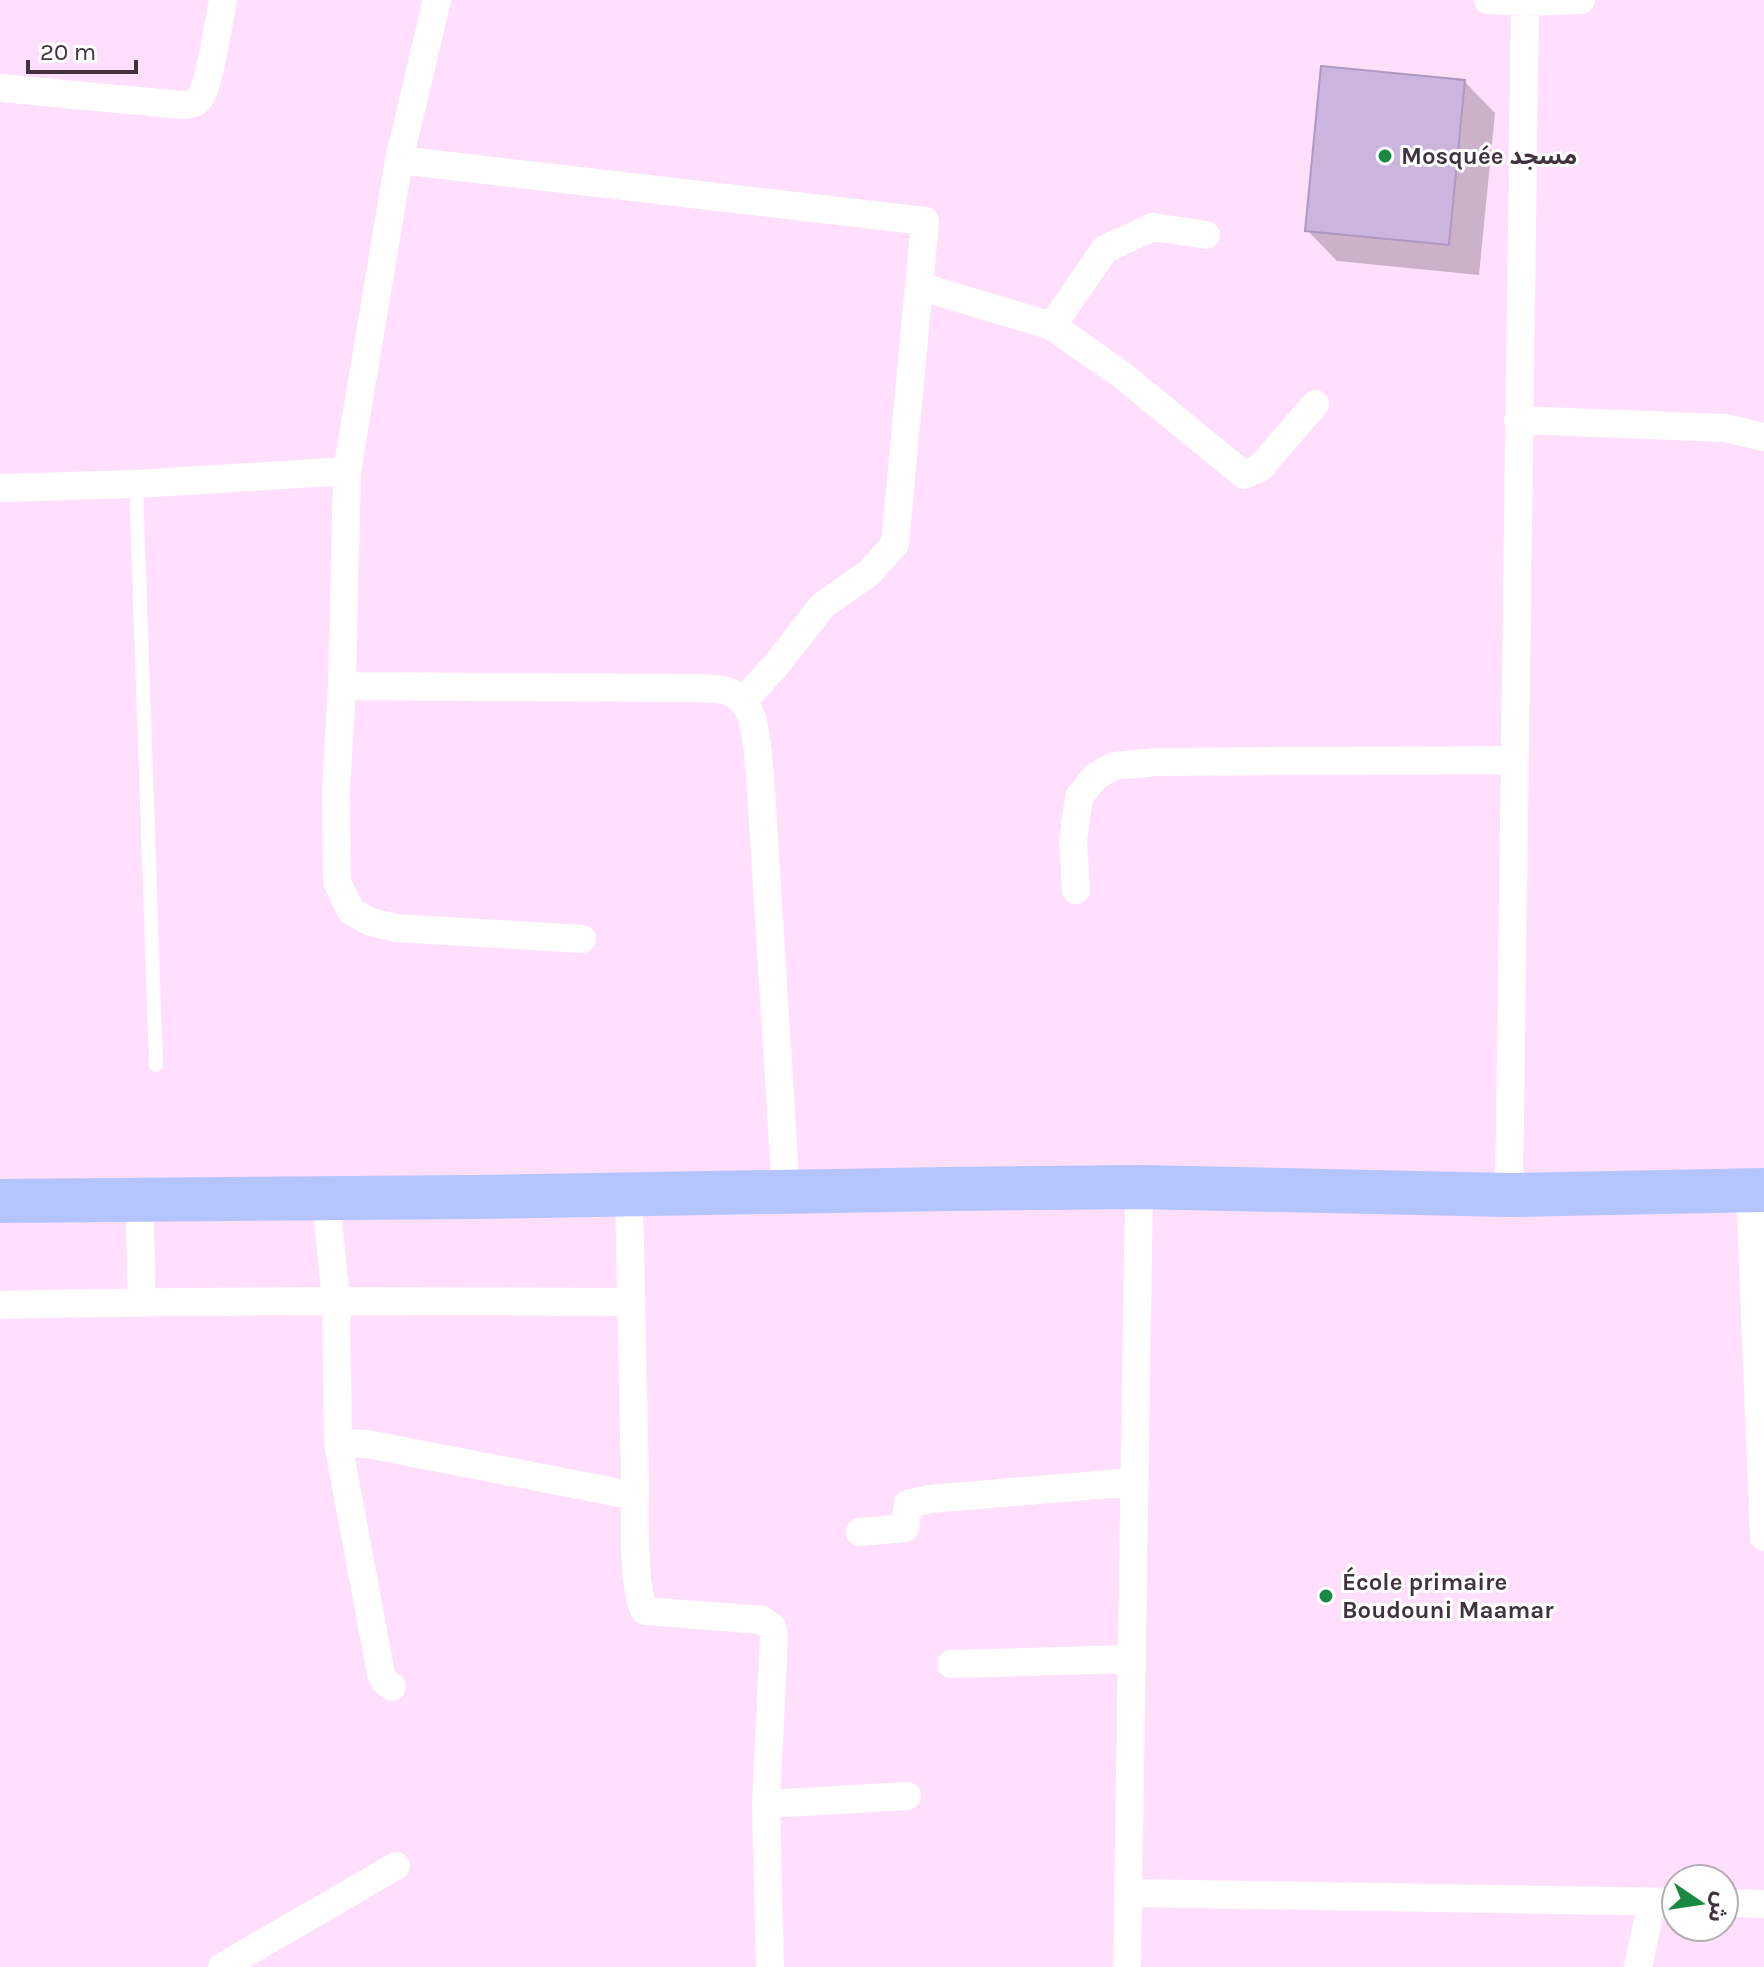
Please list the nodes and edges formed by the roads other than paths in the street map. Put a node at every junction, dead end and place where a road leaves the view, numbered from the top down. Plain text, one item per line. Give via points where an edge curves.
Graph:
1 (223, 0) edge
2 (437, 0) edge
3 (1488, 0) edge
4 (1581, 0) edge
5 (1525, 2) edge
6 (0, 88) edge
7 (399, 160) junction
8 (1206, 235) dead end
9 (919, 286) junction
10 (1052, 326) junction
11 (1315, 404) dead end
12 (1518, 420) junction
13 (1764, 437) edge
14 (347, 471) junction
15 (136, 484) junction
16 (0, 488) edge
17 (342, 686) junction
18 (743, 701) junction
19 (1514, 760) junction
20 (1076, 890) dead end
21 (582, 939) dead end
22 (156, 1065) dead end
23 (1139, 1187) junction
24 (1757, 1190) edge
25 (786, 1192) junction
26 (629, 1195) junction
27 (1509, 1195) junction
28 (326, 1198) junction
29 (139, 1200) junction
30 (0, 1201) edge
31 (336, 1301) junction
32 (142, 1302) junction
33 (631, 1302) junction
34 (0, 1305) edge
35 (338, 1443) junction
36 (1134, 1482) junction
37 (635, 1496) junction
38 (860, 1532) dead end
39 (1764, 1537) edge
40 (1131, 1659) junction
41 (951, 1664) dead end
42 (392, 1687) dead end
43 (907, 1796) dead end
44 (766, 1804) junction
45 (396, 1866) dead end
46 (1128, 1893) junction
47 (1660, 1902) edge
48 (1740, 1903) edge
49 (1764, 1904) edge
50 (1660, 1912) edge
51 (222, 1967) edge
52 (770, 1967) edge
53 (1127, 1967) edge
54 (1638, 1967) edge

1 - 6 street via 206,82 194,104
2 - 7 street
3 - 5 street
4 - 5 street
5 - 12 street
7 - 9 street via 925,221
7 - 14 street
8 - 10 street via 1153,227 1105,249
9 - 10 street
9 - 18 street via 895,544 869,573 823,605
10 - 11 street via 1122,375 1244,475 1260,468
12 - 13 street via 1725,428
12 - 19 street
14 - 15 street
14 - 17 street
15 - 16 street
15 - 22 lane
17 - 18 street via 682,688 728,691
17 - 21 street via 337,882 351,911 397,928
18 - 25 street via 751,713 760,774
19 - 20 street via 1114,766 1096,776 1079,797 1073,841
19 - 27 street
23 - 25 highway
23 - 27 highway
23 - 36 street
24 - 27 highway
24 - 39 street
25 - 26 highway
26 - 28 highway
26 - 33 street
28 - 29 highway
28 - 31 street
29 - 30 highway
29 - 32 street
31 - 32 street
31 - 33 street
31 - 35 street
32 - 34 street
33 - 37 street
35 - 37 street via 367,1444
35 - 42 street via 381,1674
36 - 38 street via 930,1499 908,1504 905,1528
36 - 40 street
37 - 44 street via 637,1582 645,1611 762,1620 772,1627
40 - 41 street
40 - 46 street
43 - 44 street
44 - 52 street
45 - 51 street
46 - 47 street
46 - 53 street
48 - 49 street
50 - 54 street

